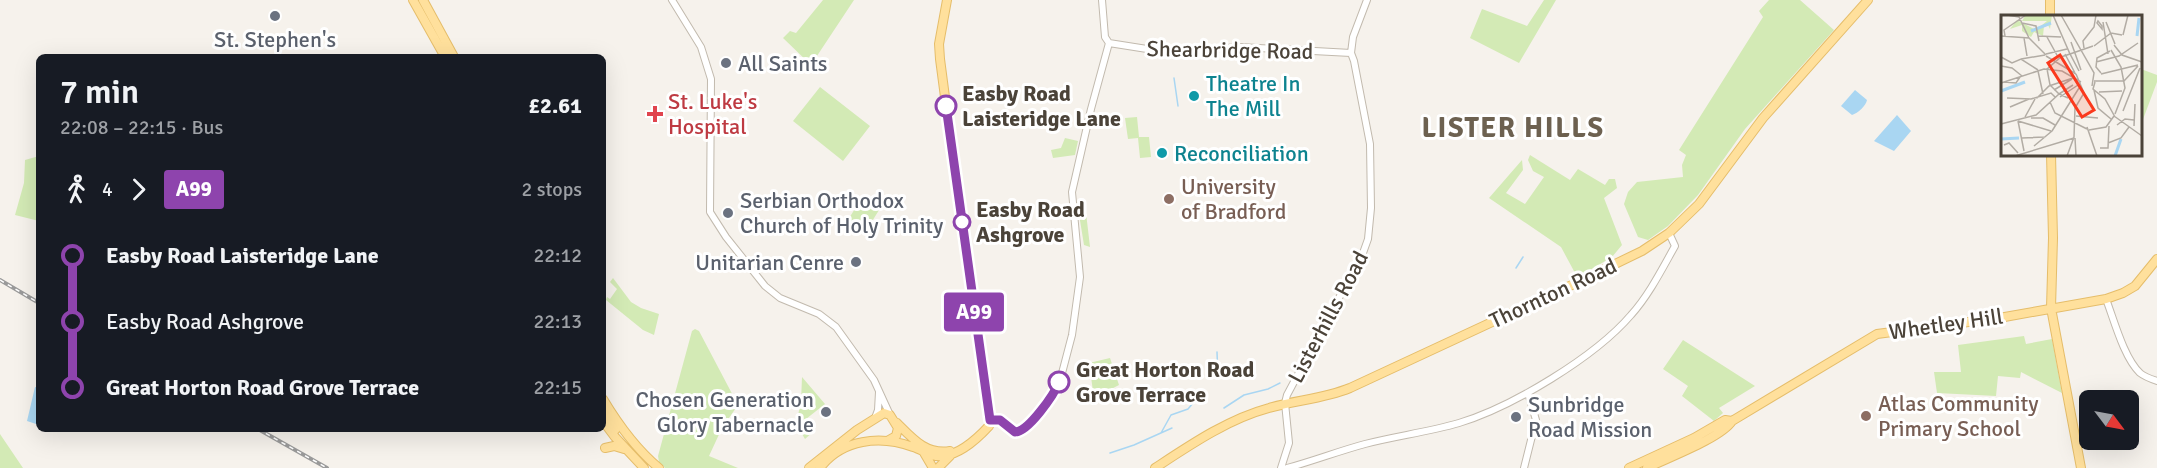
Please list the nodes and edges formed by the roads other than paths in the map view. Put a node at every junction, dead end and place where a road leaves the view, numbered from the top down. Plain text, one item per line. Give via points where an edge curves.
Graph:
1 (413, 0) edge
2 (423, 0) edge
3 (672, 0) edge
4 (947, 0) edge
5 (1102, 0) edge
6 (1367, 0) edge
7 (1868, 0) edge
8 (1109, 44) junction
9 (1351, 53) junction
10 (443, 54) edge
11 (452, 54) edge
12 (2051, 156) edge
13 (1669, 233) junction
14 (2157, 260) edge
15 (2106, 299) junction
16 (2051, 308) junction
17 (2156, 381) edge
18 (879, 392) junction
19 (1528, 393) junction
20 (606, 404) edge
21 (1285, 404) junction
22 (606, 416) edge
23 (872, 419) junction
24 (893, 419) junction
25 (1732, 421) junction
26 (988, 423) junction
27 (606, 425) edge
28 (625, 432) junction
29 (615, 437) junction
30 (883, 441) junction
31 (605, 448) dead end
32 (625, 449) junction
33 (923, 452) junction
34 (937, 455) junction
35 (951, 455) junction
36 (936, 467) edge
37 (644, 468) edge
38 (658, 468) edge
39 (809, 468) edge
40 (820, 468) edge
41 (1155, 468) edge
42 (1281, 468) edge
43 (1287, 468) edge
44 (1524, 468) edge
45 (1629, 468) edge
46 (1647, 468) edge
47 (2081, 468) edge

1 - 10 main road
2 - 11 main road
3 - 18 street via 701,47 711,79 710,212 765,286 836,327
4 - 26 main road via 939,48
5 - 8 street
6 - 9 street
7 - 13 main road, Thornton Road via 1763,118 1699,204
8 - 9 street, Shearbridge Road via 1166,52 1240,47
8 - 26 street via 1072,192 1080,277 1072,335 1061,376 1053,396 1022,430 1015,432
9 - 21 street, Listerhills Road via 1370,144 1368,239
12 - 16 main road
13 - 19 street via 1675,246 1638,307 1605,341
13 - 21 main road, Thornton Road via 1576,284 1350,388 1331,396
14 - 15 main road, Whetley Hill via 2131,288
15 - 16 main road, Whetley Hill
15 - 17 street via 2131,359 2140,372
16 - 25 main road, Whetley Hill via 1877,334
16 - 47 main road
18 - 23 street via 878,410
18 - 24 street
19 - 43 street via 1459,423 1372,442
19 - 44 street via 1536,420
20 - 28 main road
21 - 41 main road, Thornton Road via 1248,414
21 - 42 street via 1289,443
22 - 29 main road via 615,429
23 - 24 main road via 884,413
23 - 30 main road via 867,427 869,435
23 - 39 main road
24 - 30 main road via 897,435
24 - 34 main road
25 - 45 main road via 1725,420
25 - 46 main road via 1728,428
26 - 34 main road via 957,448
26 - 35 main road via 974,440
27 - 29 main road
28 - 29 main road
28 - 38 main road
29 - 32 main road
30 - 33 main road
30 - 40 main road via 848,446
31 - 32 main road
32 - 37 main road
33 - 34 main road
33 - 36 main road
34 - 35 main road
35 - 36 main road

